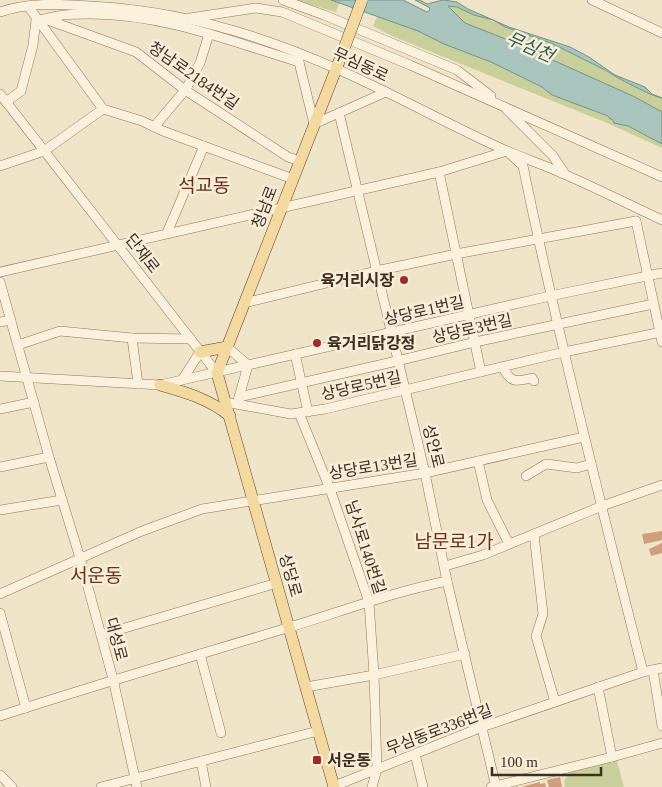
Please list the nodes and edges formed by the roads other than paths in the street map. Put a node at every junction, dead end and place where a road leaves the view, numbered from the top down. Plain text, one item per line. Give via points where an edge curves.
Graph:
1 (283, 0) edge
2 (362, 0) edge
3 (592, 0) edge
4 (14, 3) edge
5 (28, 6) junction
6 (0, 12) edge
7 (185, 19) junction
8 (41, 20) junction
9 (662, 32) edge
10 (209, 34) junction
11 (297, 57) junction
12 (336, 68) junction
13 (185, 90) junction
14 (386, 92) junction
15 (0, 94) edge
16 (6, 102) junction
17 (501, 104) junction
18 (103, 109) junction
19 (340, 114) junction
20 (314, 124) junction
21 (154, 127) junction
22 (204, 146) junction
23 (44, 151) junction
24 (507, 151) junction
25 (300, 161) junction
26 (0, 166) edge
27 (439, 172) junction
28 (565, 174) junction
29 (662, 177) edge
30 (293, 179) junction
31 (358, 189) junction
32 (282, 207) junction
33 (642, 210) junction
34 (662, 220) edge
35 (636, 221) junction
36 (167, 232) junction
37 (538, 238) junction
38 (118, 245) junction
39 (456, 254) junction
40 (376, 271) junction
41 (0, 272) edge
42 (662, 272) edge
43 (647, 275) junction
44 (0, 282) edge
45 (550, 296) junction
46 (244, 303) junction
47 (654, 304) junction
48 (470, 314) junction
49 (11, 320) junction
50 (0, 322) edge
51 (557, 324) junction
52 (391, 333) junction
53 (661, 336) edge
54 (132, 338) junction
55 (191, 339) junction
56 (475, 342) junction
57 (18, 345) junction
58 (227, 347) junction
59 (200, 352) junction
60 (564, 352) junction
61 (295, 354) junction
62 (397, 361) junction
63 (248, 364) junction
64 (503, 367) junction
65 (481, 372) junction
66 (217, 373) junction
67 (0, 376) edge
68 (27, 377) junction
69 (182, 380) junction
70 (534, 382) dead end
71 (301, 383) junction
72 (138, 384) junction
73 (160, 386) junction
74 (404, 390) junction
75 (234, 401) junction
76 (34, 402) junction
77 (0, 409) edge
78 (304, 412) junction
79 (230, 416) junction
80 (584, 437) junction
81 (49, 457) junction
82 (478, 461) junction
83 (591, 464) junction
84 (0, 467) edge
85 (425, 474) junction
86 (526, 476) dead end
87 (662, 485) edge
88 (330, 488) junction
89 (62, 500) junction
90 (254, 500) junction
91 (602, 506) junction
92 (0, 510) edge
93 (534, 534) junction
94 (509, 544) junction
95 (80, 558) junction
96 (445, 566) junction
97 (447, 580) junction
98 (277, 583) junction
99 (0, 594) edge
100 (369, 602) junction
101 (0, 613) edge
102 (289, 627) junction
103 (101, 635) junction
104 (200, 654) junction
105 (465, 654) junction
106 (653, 670) edge
107 (374, 675) junction
108 (113, 679) junction
109 (306, 687) junction
110 (598, 687) junction
111 (555, 702) junction
112 (26, 708) junction
113 (0, 716) edge
114 (662, 726) edge
115 (482, 727) junction
116 (318, 731) junction
117 (221, 733) dead end
118 (662, 743) edge
119 (415, 754) junction
120 (612, 757) junction
121 (202, 760) junction
122 (377, 769) junction
123 (0, 775) edge
124 (136, 783) edge
125 (12, 787) edge
126 (101, 787) edge
127 (206, 787) edge
128 (333, 787) edge
129 (372, 787) edge
130 (423, 787) edge
131 (494, 787) edge

1 - 17 street via 458,70
2 - 12 main road, 청남로, bridge
3 - 9 street
4 - 5 street, 무심동로
4 - 6 street, 무심동로
5 - 7 street, 무심동로 via 114,7
5 - 8 street
7 - 11 street, 무심동로 via 262,39
7 - 17 street via 256,8 282,12
8 - 10 street, 무심동로 via 60,15 111,14 161,21
8 - 13 street, 청남로2184번길 via 136,52
8 - 16 street via 21,91
8 - 18 street
10 - 11 street, 무심동로
10 - 13 street via 200,63
11 - 12 street, 무심동로
11 - 20 street
12 - 14 street, 무심동로
12 - 20 main road, 청남로
13 - 21 street
13 - 25 street, 청남로2184번길 via 288,157
14 - 19 street
14 - 24 street, 무심동로
15 - 16 street, 단재로
16 - 23 street, 단재로
17 - 28 street via 554,156
17 - 29 street
18 - 21 street
18 - 23 street
19 - 20 street
19 - 31 street, 성안로
20 - 25 main road, 청남로
21 - 22 street
22 - 30 street
22 - 36 street
23 - 26 street
23 - 38 street, 단재로
24 - 27 street
24 - 28 street, 무심동로
24 - 37 street via 523,166
25 - 30 main road, 청남로
27 - 31 street
27 - 39 street
28 - 33 street, 무심동로
30 - 32 main road, 청남로
31 - 32 street
31 - 40 street, 성안로
32 - 36 street
32 - 46 main road, 청남로
33 - 34 street, 무심동로
33 - 35 street
35 - 37 street
35 - 43 street
36 - 38 street
37 - 39 street
37 - 45 street
38 - 41 street
38 - 55 street, 단재로
39 - 40 street
39 - 48 street
40 - 46 street
40 - 52 street, 성안로
42 - 43 street, 상당로1번길
43 - 45 street, 상당로1번길
43 - 47 street
44 - 49 street, 대성로
45 - 48 street, 상당로1번길
45 - 51 street
46 - 58 main road, 청남로
47 - 51 street, 상당로3번길
47 - 53 street
48 - 52 street, 상당로1번길
48 - 56 street
49 - 50 street
49 - 57 street, 대성로
51 - 56 street, 상당로3번길
51 - 60 street
52 - 61 street, 상당로1번길
52 - 62 street, 성안로
53 - 60 street, 상당로5번길
54 - 55 street
54 - 57 street via 60,331
54 - 72 street
55 - 59 street, 단재로
56 - 62 street, 상당로3번길
56 - 65 street
57 - 68 street, 대성로
58 - 59 main road
58 - 63 street
58 - 66 main road, 청남로
59 - 66 street, 단재로
59 - 69 street
60 - 64 street, 상당로5번길
60 - 80 street
61 - 63 street, 상당로1번길
61 - 71 street, 남사로140번길
62 - 71 street, 상당로3번길
62 - 74 street, 성안로
63 - 66 street, 상당로1번길
63 - 75 street
64 - 65 street, 상당로5번길
64 - 70 street via 511,380 532,378
65 - 74 street, 상당로5번길
66 - 69 street, 상당로1번길
66 - 75 main road, 상당로
67 - 68 street
68 - 72 street
68 - 76 street, 대성로
69 - 73 street, 상당로1번길
71 - 75 street, 상당로3번길
71 - 78 street, 남사로140번길
72 - 73 street
73 - 79 main road via 192,394
74 - 78 street, 상당로5번길
74 - 85 street, 성안로
75 - 78 street, 상당로5번길 via 291,414
75 - 79 main road, 상당로
76 - 77 street
76 - 81 street, 대성로
78 - 88 street, 남사로140번길
79 - 90 main road, 상당로
80 - 82 street, 상당로13번길
80 - 83 street
81 - 84 street
81 - 89 street, 대성로
82 - 85 street, 상당로13번길
82 - 94 street via 487,500
83 - 86 street via 577,468 546,464
83 - 91 street
85 - 88 street, 상당로13번길
85 - 96 street, 성안로
87 - 91 street
88 - 90 street, 상당로13번길
88 - 100 street, 남사로140번길
89 - 92 street
89 - 95 street, 대성로
90 - 95 street, 상당로13번길 via 202,509
90 - 98 main road, 상당로
91 - 93 street
91 - 106 street
93 - 94 street
93 - 111 street via 543,614 536,636
94 - 96 street
95 - 99 street, 상당로13번길
95 - 103 street, 대성로
96 - 97 street, 성안로
97 - 100 street
97 - 105 street, 성안로
98 - 102 main road, 상당로
98 - 103 street
100 - 102 street
100 - 107 street, 남사로140번길
101 - 112 street
102 - 104 street
102 - 109 main road, 상당로
103 - 108 street, 대성로
104 - 108 street
104 - 117 street
105 - 107 street
105 - 115 street, 성안로
106 - 110 street, 무심동로336번길
106 - 114 street
107 - 109 street
107 - 122 street, 남사로140번길
108 - 112 street
108 - 124 street, 대성로
109 - 116 main road, 상당로
110 - 111 street, 무심동로336번길
110 - 120 street
111 - 115 street, 무심동로336번길
112 - 113 street
115 - 119 street, 무심동로336번길
115 - 131 street, 성안로
116 - 121 street
116 - 128 main road, 상당로
118 - 120 street
119 - 122 street, 무심동로336번길
119 - 130 street
120 - 131 street
121 - 124 street
121 - 127 street
122 - 128 street, 무심동로336번길
122 - 129 street, 남사로140번길
123 - 125 street
124 - 126 street

